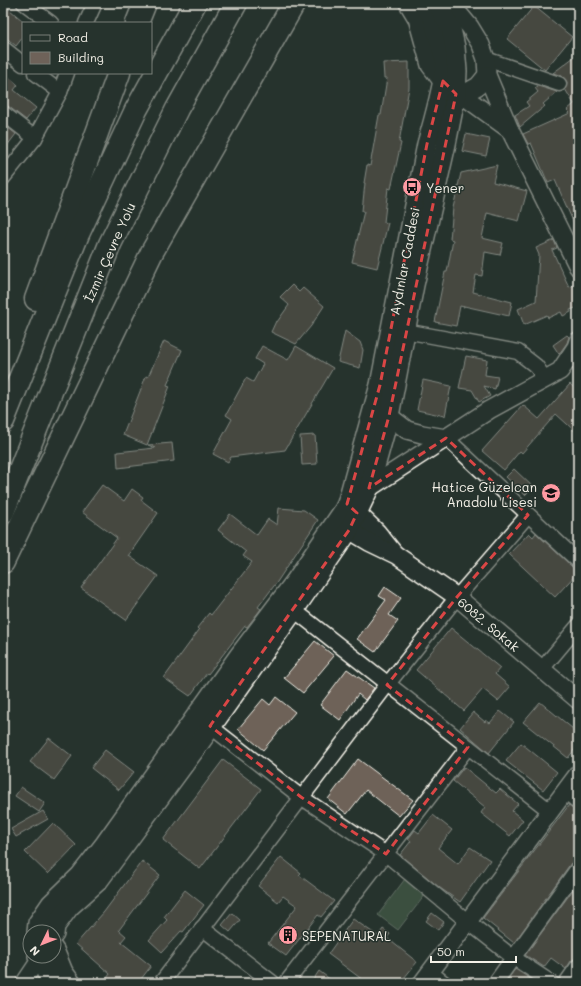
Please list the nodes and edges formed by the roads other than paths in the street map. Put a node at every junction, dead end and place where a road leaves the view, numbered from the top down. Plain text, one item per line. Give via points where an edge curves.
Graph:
1 (24, 3) edge
2 (95, 3) edge
3 (145, 3) edge
4 (195, 3) edge
5 (236, 3) edge
6 (294, 3) edge
7 (409, 3) edge
8 (422, 3) edge
9 (437, 3) edge
10 (450, 3) edge
11 (469, 3) edge
12 (465, 20) junction
13 (50, 22) edge
14 (86, 22) edge
15 (137, 22) edge
16 (3, 48) edge
17 (22, 63) edge
18 (487, 67) junction
19 (36, 74) edge
20 (67, 74) edge
21 (119, 74) edge
22 (559, 84) dead end
23 (454, 90) junction
24 (60, 92) junction
25 (3, 113) edge
26 (510, 130) junction
27 (35, 138) junction
28 (3, 178) edge
29 (578, 267) edge
30 (406, 331) junction
31 (578, 341) edge
32 (545, 379) junction
33 (3, 392) edge
34 (389, 416) junction
35 (3, 421) edge
36 (446, 438) junction
37 (369, 488) junction
38 (3, 512) edge
39 (528, 515) junction
40 (348, 516) junction
41 (578, 561) edge
42 (3, 562) edge
43 (457, 597) junction
44 (294, 610) junction
45 (578, 626) edge
46 (542, 670) junction
47 (387, 685) junction
48 (578, 700) edge
49 (210, 726) junction
50 (468, 747) junction
51 (578, 774) edge
52 (571, 796) edge
53 (301, 797) junction
54 (550, 811) junction
55 (386, 854) junction
56 (578, 868) edge
57 (467, 921) junction
58 (38, 924) edge
59 (56, 924) edge
60 (202, 928) junction
61 (514, 958) junction
62 (37, 964) edge
63 (47, 964) edge
64 (54, 964) edge
65 (578, 966) edge
66 (426, 978) edge
67 (23, 983) edge
68 (52, 983) edge
69 (71, 983) edge
70 (161, 983) edge
71 (273, 983) edge
72 (286, 983) edge
73 (444, 983) edge
74 (495, 983) edge
75 (552, 983) edge
76 (566, 983) edge

1 - 13 street
2 - 14 street
3 - 15 highway
4 - 35 highway via 136,110 78,234
5 - 38 highway, İzmir Çevre Yolu via 177,109 110,244
6 - 42 highway via 152,252
7 - 23 main road via 418,18 431,65
8 - 23 main road, Aydınlar Caddesi via 432,16
9 - 23 main road, Aydınlar Caddesi via 451,29 455,47 457,71
10 - 12 street
11 - 12 street
12 - 18 street via 481,45
16 - 17 street
18 - 22 street
18 - 23 street via 478,86
18 - 26 street
19 - 24 street
20 - 24 street
21 - 33 highway
23 - 26 street
23 - 30 main road, Aydınlar Caddesi
23 - 40 main road, Aydınlar Caddesi via 437,107 427,144 380,385
24 - 27 street
25 - 27 street
26 - 29 street
27 - 28 street
30 - 32 street via 518,352 530,361
30 - 34 main road, Aydınlar Caddesi
31 - 32 street via 560,371
32 - 36 street via 489,410
34 - 36 street via 407,430
34 - 37 main road, Aydınlar Caddesi
36 - 37 street
36 - 39 street
37 - 40 main road, Aydınlar Caddesi
39 - 41 street
39 - 43 street
40 - 43 street, 6082. Sokak via 369,542 396,555
40 - 44 main road
40 - 58 main road via 239,656 105,844 80,876 51,904
43 - 46 street, 6082. Sokak
43 - 47 street
44 - 47 street
44 - 49 main road
45 - 46 street
46 - 48 street, 6082. Sokak
47 - 50 street
47 - 53 street
49 - 53 street
49 - 59 main road via 98,881 69,907
50 - 54 street
50 - 55 street
51 - 52 street
52 - 54 street
53 - 55 street
53 - 60 street
54 - 57 street
55 - 57 street
55 - 72 street
56 - 61 street
57 - 61 street
57 - 66 street
60 - 70 street
60 - 71 street
61 - 74 street
61 - 75 street
62 - 67 street
63 - 68 main road
64 - 69 main road
65 - 76 street
66 - 73 street

